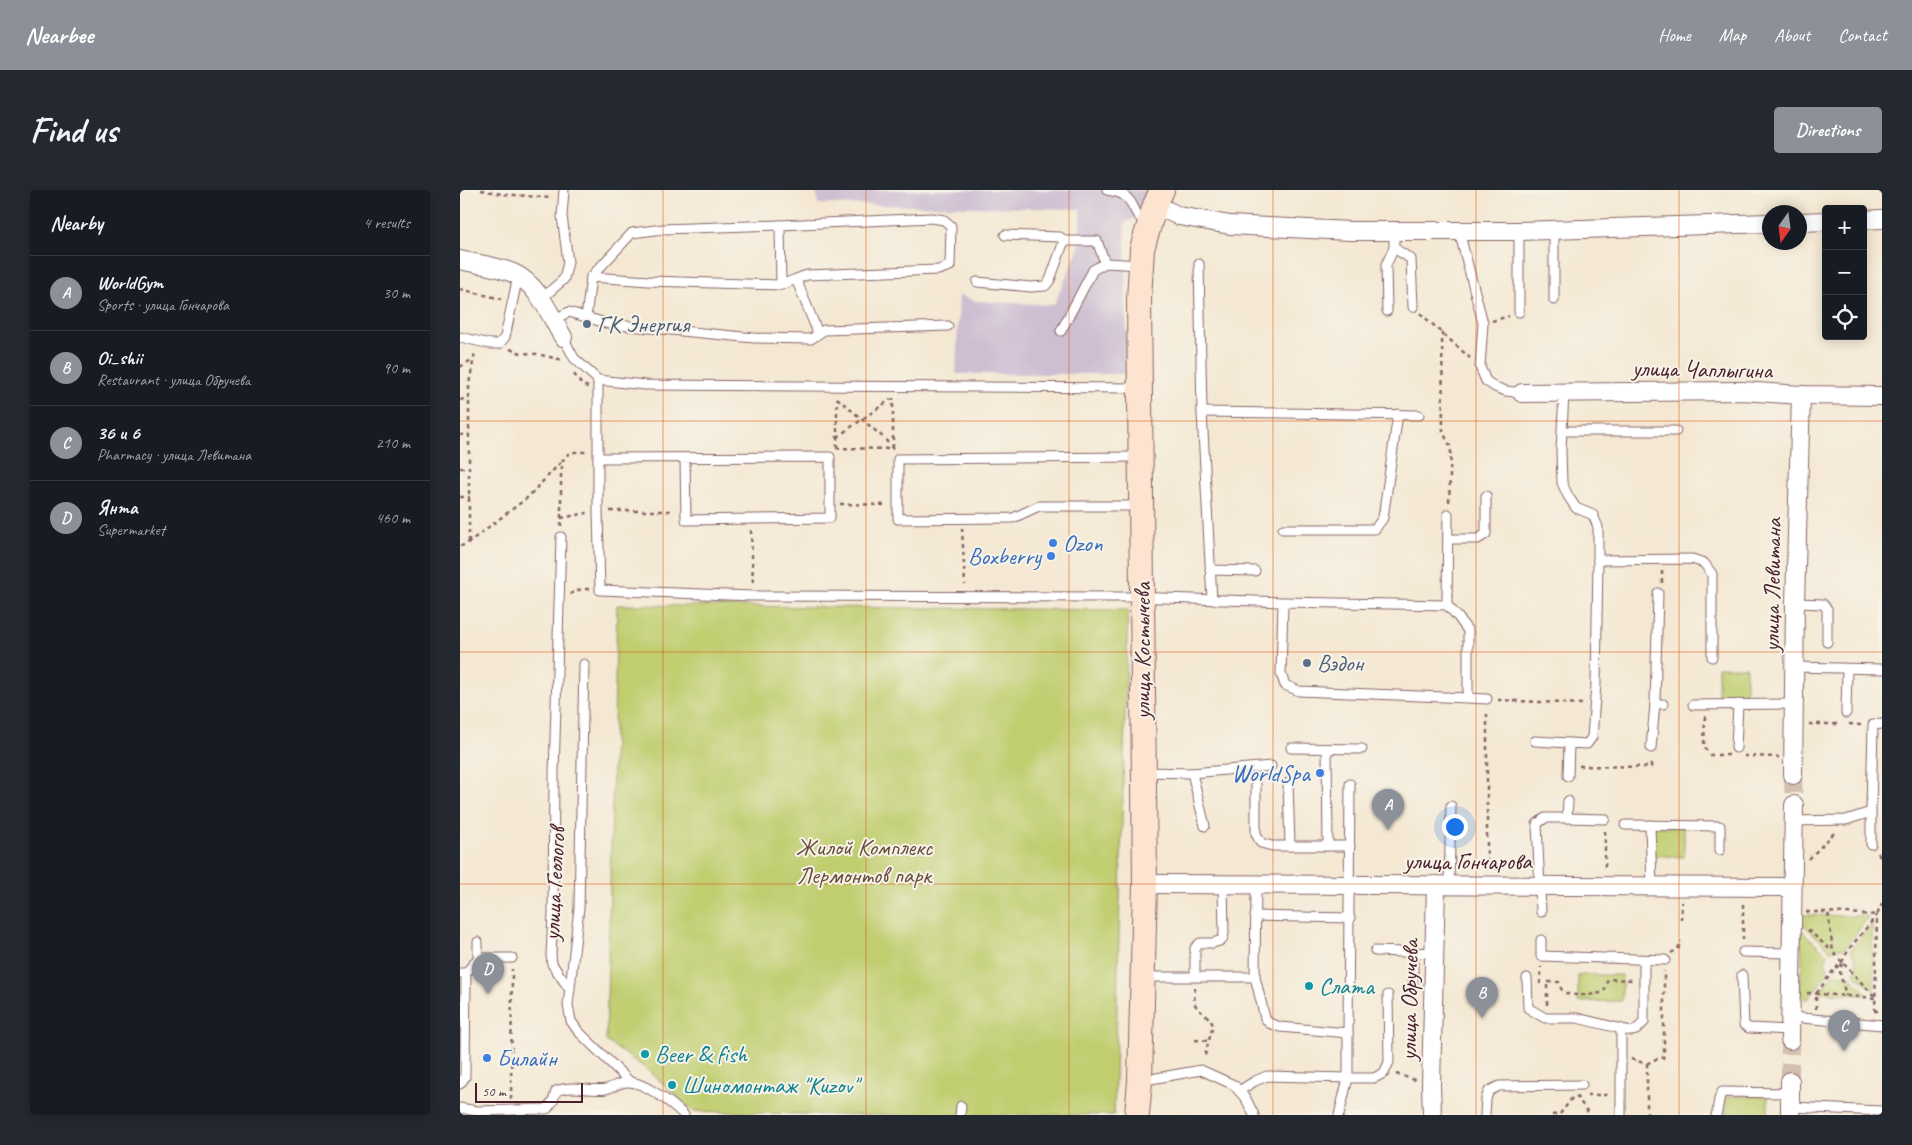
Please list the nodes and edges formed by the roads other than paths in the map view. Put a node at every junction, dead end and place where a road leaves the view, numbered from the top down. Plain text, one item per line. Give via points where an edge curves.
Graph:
1 (1107, 190) edge
2 (563, 195) edge
3 (1156, 206) edge
4 (1882, 219) edge
5 (1867, 220) edge
6 (1822, 221) edge
7 (1762, 222) edge
8 (1807, 222) edge
9 (780, 225) junction
10 (1554, 230) junction
11 (1459, 231) junction
12 (1519, 231) junction
13 (1005, 235) dead end
14 (1394, 240) junction
15 (1064, 241) junction
16 (460, 260) edge
17 (1105, 263) junction
18 (1199, 264) dead end
19 (1141, 265) junction
20 (518, 276) junction
21 (591, 277) junction
22 (796, 279) junction
23 (977, 282) dead end
24 (781, 285) junction
25 (539, 297) junction
26 (1554, 300) dead end
27 (1415, 309) road end
28 (1387, 311) dead end
29 (1519, 312) road end
30 (586, 318) junction
31 (552, 320) junction
32 (948, 326) dead end
33 (1061, 330) dead end
34 (818, 333) junction
35 (460, 337) edge
36 (563, 337) joint
37 (598, 385) junction
38 (1141, 388) junction
39 (1522, 393) joint
40 (1564, 393) junction
41 (1801, 395) junction
42 (1882, 396) edge
43 (1202, 412) junction
44 (1398, 414) junction
45 (1419, 415) dead end
46 (1562, 430) junction
47 (1676, 430) dead end
48 (598, 455) junction
49 (1142, 457) junction
50 (685, 458) junction
51 (1486, 496) dead end
52 (1140, 504) junction
53 (1448, 514) road end
54 (1283, 529) dead end
55 (561, 537) road end
56 (1448, 539) junction
57 (1598, 560) junction
58 (1210, 570) junction
59 (1255, 571) dead end
60 (1658, 588) road end
61 (1142, 598) junction
62 (1212, 600) junction
63 (1283, 602) junction
64 (1795, 603) junction
65 (1447, 605) junction
66 (1827, 642) dead end
67 (1712, 657) dead end
68 (584, 664) dead end
69 (1794, 668) junction
70 (1847, 669) junction
71 (1882, 670) edge
72 (1468, 698) junction
73 (1487, 699) road end
74 (1738, 704) junction
75 (1794, 704) junction
76 (1693, 705) dead end
77 (1846, 713) dead end
78 (1882, 724) edge
79 (1535, 741) dead end
80 (1569, 743) junction
81 (1291, 748) dead end
82 (1651, 748) dead end
83 (1327, 749) junction
84 (1362, 749) dead end
85 (1736, 752) road end
86 (1271, 766) dead end
87 (1142, 772) junction
88 (1192, 774) junction
89 (1793, 775) tunnel mouth
90 (1568, 776) dead end
91 (1288, 783) dead end
92 (1256, 784) dead end
93 (1350, 784) dead end
94 (1568, 801) dead end
95 (1451, 806) dead end
96 (1871, 812) junction
97 (1794, 813) joint
98 (1567, 818) junction
99 (1605, 819) road end
100 (1625, 825) dead end
101 (1650, 825) junction
102 (1205, 826) dead end
103 (1871, 844) dead end
104 (1290, 846) junction
105 (1328, 846) junction
106 (1350, 846) junction
107 (1720, 850) dead end
108 (1223, 883) junction
109 (1145, 884) junction
110 (1256, 884) junction
111 (1350, 885) junction
112 (1443, 885) junction
113 (1540, 885) junction
114 (1652, 886) junction
115 (1792, 887) junction
116 (1542, 912) dead end
117 (1255, 916) junction
118 (1350, 918) junction
119 (1541, 940) dead end
120 (478, 942) dead end
121 (1375, 951) dead end
122 (1743, 952) road end
123 (1413, 953) junction
124 (1434, 953) junction
125 (1792, 953) junction
126 (478, 958) junction
127 (512, 958) road end
128 (1644, 960) junction
129 (1664, 963) road end
130 (463, 973) edge
131 (1742, 975) dead end
132 (1142, 977) junction
133 (1194, 977) junction
134 (1255, 977) junction
135 (1527, 978) dead end
136 (1413, 982) dead end
137 (570, 990) junction
138 (1388, 995) dead end
139 (1882, 1025) edge
140 (1621, 1029) junction
141 (1790, 1029) junction
142 (1348, 1033) junction
143 (1348, 1078) junction
144 (630, 1081) junction
145 (1140, 1081) junction
146 (460, 1084) edge
147 (1582, 1085) dead end
148 (1239, 1091) junction
149 (1790, 1099) edge
150 (460, 1108) edge
151 (1882, 1111) edge
152 (536, 1112) edge
153 (1832, 1112) edge
154 (684, 1115) edge
155 (1137, 1115) edge
156 (1254, 1115) edge
157 (1339, 1115) edge
158 (1432, 1115) edge
159 (1485, 1115) edge
160 (1621, 1115) edge
161 (1716, 1115) edge

1 - 3 lane via 1123,194 1141,219
2 - 25 lane via 562,216 568,262 564,279
3 - 14 street via 1178,216 1230,225
3 - 19 street, улица Костычева via 1142,249
4 - 5 street
6 - 8 street
7 - 10 street
9 - 21 lane via 663,229 632,234
9 - 22 lane via 932,218 944,220 951,226 950,266 938,270 807,274
9 - 24 lane
10 - 12 street
10 - 26 lane
11 - 12 street
11 - 14 street
11 - 39 lane via 1483,323 1480,367 1486,381 1495,388
12 - 29 lane
13 - 15 lane via 1060,237
14 - 27 lane via 1411,259
14 - 28 lane via 1386,265
15 - 17 lane via 1097,241
15 - 23 lane via 1045,286
16 - 20 street
17 - 19 lane
17 - 33 lane via 1094,270
18 - 43 lane
19 - 38 street, улица Костычева
20 - 25 street
20 - 35 lane via 505,337 501,342 490,344
21 - 24 lane
21 - 30 lane
22 - 24 lane
22 - 34 lane
25 - 31 street
30 - 31 lane via 569,312
30 - 34 lane via 609,324 754,338 811,339
31 - 36 street
32 - 34 lane via 824,330
36 - 37 lane via 574,358
37 - 38 lane
37 - 48 lane
38 - 49 street, улица Костычева
39 - 40 street, улица Чаплыгина
40 - 41 street, улица Чаплыгина via 1742,391
40 - 46 lane
41 - 42 street, улица Чаплыгина
41 - 64 street, улица Левитана
43 - 44 lane
43 - 58 lane
44 - 45 lane
44 - 54 lane via 1383,518 1376,529
46 - 47 lane
46 - 57 lane via 1562,483 1576,508 1593,515 1598,527
48 - 50 lane
48 - 61 lane via 600,590 753,596
49 - 52 street, улица Костычева
49 - 52 lane via 898,459 898,519 1013,518 1039,506
50 - 50 lane via 830,458 830,518 686,520
51 - 56 lane via 1486,534 1478,539
52 - 61 street, улица Костычева
53 - 56 lane
55 - 137 lane via 551,955 552,964
56 - 65 lane
57 - 67 lane via 1692,559 1704,563 1712,574
57 - 80 lane via 1592,737 1587,744
58 - 59 lane
58 - 62 lane
60 - 82 lane via 1659,704
61 - 62 lane
61 - 87 street, улица Костычева
62 - 63 lane
63 - 65 lane
63 - 72 lane via 1281,674 1285,685 1299,691
64 - 66 lane via 1823,604 1827,609
64 - 69 street, улица Левитана
65 - 72 lane via 1468,631
68 - 137 lane, улица Геологов via 579,908
69 - 70 lane
69 - 75 street, улица Левитана
70 - 71 lane
70 - 77 lane
72 - 73 lane
74 - 75 lane
74 - 76 lane
74 - 85 lane
75 - 89 street, улица Левитана
78 - 96 lane via 1873,725
79 - 80 lane
80 - 90 lane
81 - 83 lane
83 - 84 lane
83 - 105 lane
86 - 88 lane
87 - 88 lane
87 - 109 street, улица Костычева
88 - 102 lane
91 - 104 lane
92 - 104 lane via 1256,834 1261,843
93 - 106 lane
94 - 98 lane
95 - 112 lane
96 - 97 lane via 1846,820
96 - 103 lane
97 - 115 street
98 - 99 lane
98 - 113 lane via 1545,818 1537,824
100 - 101 lane
101 - 107 lane via 1720,826
101 - 114 lane
104 - 105 lane
105 - 106 lane
106 - 111 lane
108 - 109 street, улица Гончарова
108 - 110 street, улица Гончарова
108 - 133 lane via 1222,940 1200,943 1195,948
109 - 132 street, улица Костычева
110 - 111 street, улица Гончарова
110 - 117 lane
111 - 112 street, улица Гончарова
111 - 118 lane
112 - 113 street, улица Гончарова
112 - 124 street, улица Обручева
113 - 114 street, улица Гончарова
113 - 116 lane
114 - 115 street, улица Гончарова
115 - 125 street
117 - 118 lane
117 - 134 lane
118 - 142 lane
119 - 128 lane via 1541,956
120 - 126 lane
121 - 123 lane
122 - 125 lane
123 - 124 lane
123 - 136 lane
124 - 158 street, улица Обручева
125 - 141 street
126 - 127 lane
126 - 130 lane
128 - 129 lane
128 - 140 lane via 1644,1022 1636,1030
130 - 146 lane via 465,1077
131 - 141 lane via 1744,1024 1749,1028
132 - 133 lane
132 - 145 street, улица Костычева
133 - 134 lane
134 - 142 lane via 1269,1024
135 - 140 lane via 1528,1008 1545,1018 1577,1018
137 - 144 lane, улица Геологов via 571,1021
138 - 143 lane via 1389,1062 1385,1071 1374,1078
139 - 141 lane via 1815,1018
140 - 160 lane
142 - 143 lane
143 - 148 lane via 1267,1076
143 - 157 lane
144 - 152 lane via 606,1089 566,1087 556,1092 547,1109
144 - 154 lane, улица Геологов via 643,1085
145 - 148 lane via 1201,1070 1234,1085
145 - 155 street, улица Костычева
147 - 159 lane via 1499,1086 1489,1091
148 - 156 lane
149 - 153 lane
149 - 161 lane via 1722,1092
150 - 152 lane
151 - 153 lane

